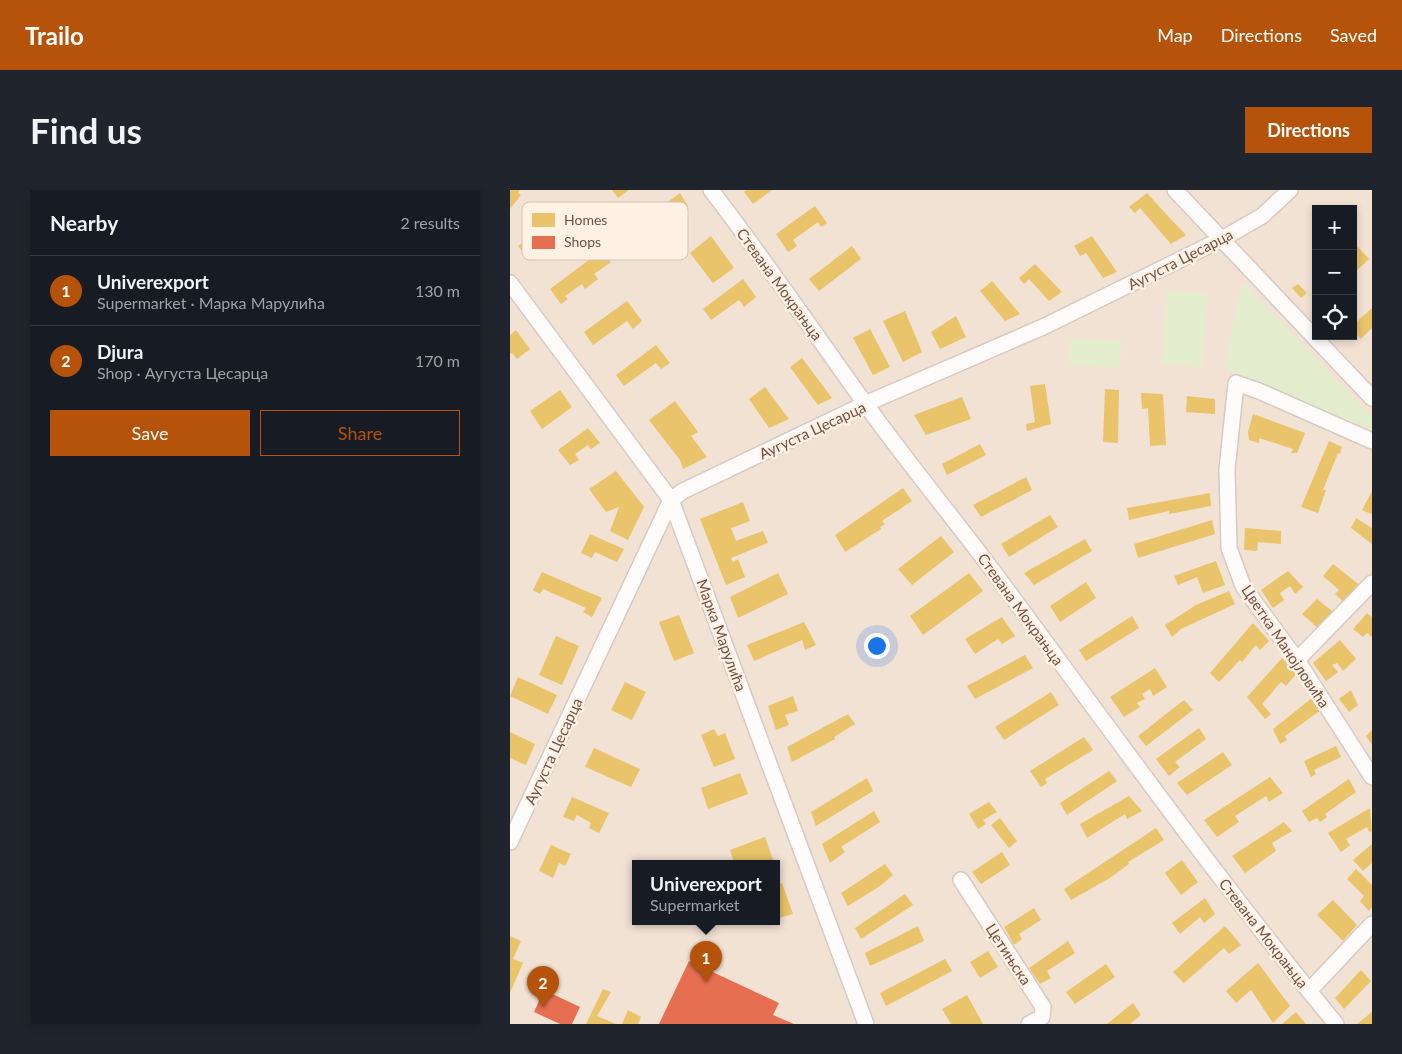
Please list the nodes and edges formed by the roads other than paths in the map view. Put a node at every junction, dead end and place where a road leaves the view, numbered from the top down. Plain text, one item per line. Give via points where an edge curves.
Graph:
1 (711, 190) edge
2 (1174, 190) edge
3 (1290, 190) edge
4 (1222, 239) junction
5 (510, 283) edge
6 (1372, 398) edge
7 (865, 404) junction
8 (1372, 441) edge
9 (671, 500) junction
10 (1372, 583) edge
11 (1297, 660) junction
12 (1372, 777) edge
13 (510, 842) edge
14 (961, 880) dead end
15 (1372, 924) edge
16 (1310, 991) junction
17 (866, 1024) edge
18 (1029, 1024) edge
19 (1336, 1024) edge

1 - 7 street, Стевана Мокрањца via 766,261
2 - 4 street
3 - 4 street, Аугуста Цесарца via 1262,216
4 - 6 street
4 - 7 street, Аугуста Цесарца via 1043,327
5 - 9 street, Марка Марулића
7 - 9 street, Аугуста Цесарца via 683,491
7 - 16 street, Стевана Мокрањца via 1010,593 1124,751
8 - 11 street, Цветка Манојловића via 1236,383 1227,469 1229,548 1243,586
9 - 13 street, Аугуста Цесарца
9 - 17 street, Марка Марулића
10 - 11 street
11 - 12 street, Цветка Манојловића
14 - 18 street, Цетињска via 1043,1007 1042,1017
15 - 16 street
16 - 19 street, Стевана Мокрањца

